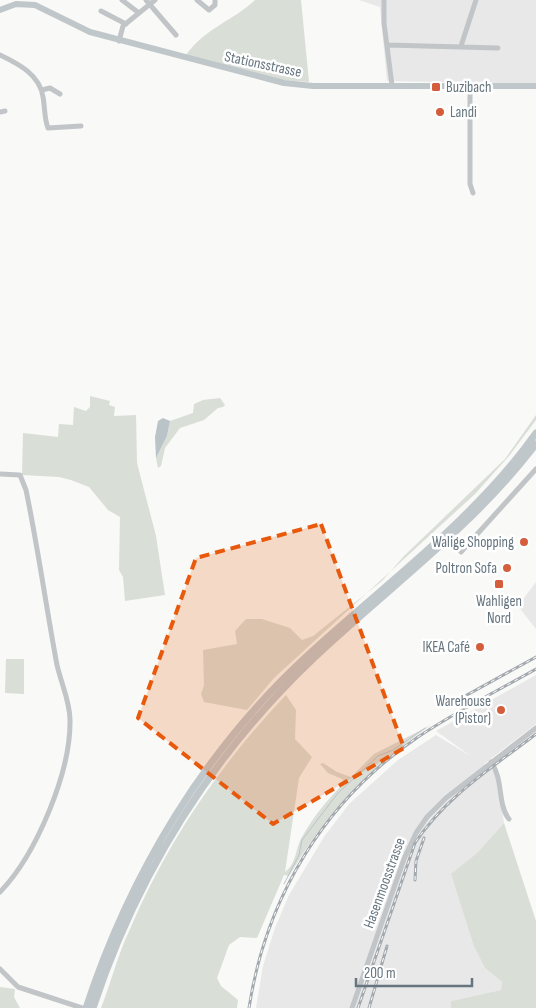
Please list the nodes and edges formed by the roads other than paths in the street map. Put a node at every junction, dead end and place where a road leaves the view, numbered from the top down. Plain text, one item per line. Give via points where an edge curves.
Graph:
1 (122, 0) edge
2 (197, 0) edge
3 (215, 0) edge
4 (384, 0) edge
5 (476, 0) edge
6 (151, 1) edge
7 (32, 2) edge
8 (0, 10) edge
9 (101, 10) dead end
10 (139, 13) junction
11 (126, 24) junction
12 (176, 36) dead end
13 (119, 41) junction
14 (387, 45) junction
15 (461, 46) junction
16 (498, 48) dead end
17 (0, 55) edge
18 (392, 85) junction
19 (536, 86) edge
20 (470, 88) junction
21 (42, 90) junction
22 (60, 94) dead end
23 (81, 126) dead end
24 (473, 193) dead end
25 (536, 433) edge
26 (536, 444) edge
27 (536, 470) edge
28 (0, 474) edge
29 (461, 552) dead end
30 (536, 728) edge
31 (491, 762) junction
32 (509, 819) dead end
33 (0, 892) edge
34 (0, 969) edge
35 (82, 1008) edge
36 (86, 1008) edge
37 (93, 1008) edge
38 (352, 1008) edge

1 - 10 street
2 - 3 street via 209,10 215,5
4 - 14 street
5 - 15 street
6 - 10 street
6 - 12 street
7 - 8 main road via 13,4
7 - 13 main road, Stationsstrasse via 73,26
9 - 11 street
10 - 11 street
11 - 13 street
13 - 18 main road, Stationsstrasse via 279,83
14 - 15 street
14 - 18 street
15 - 16 street
17 - 21 street via 31,73
18 - 20 main road, Stationsstrasse
19 - 20 main road, Stationsstrasse
20 - 24 street via 470,184
21 - 22 street via 50,88
21 - 23 street via 48,128
25 - 36 highway via 464,516 307,656 225,746 184,801 149,859 112,936
26 - 37 highway via 469,519 308,664 231,748 191,803 153,867 115,947
27 - 29 street
28 - 33 street via 20,475 26,490 70,718 67,755 48,814 16,872
30 - 31 street, Hasenmoosstrasse
31 - 32 street via 498,771 504,810
31 - 38 street, Hasenmoosstrasse via 437,806 410,843
34 - 35 street via 18,987

